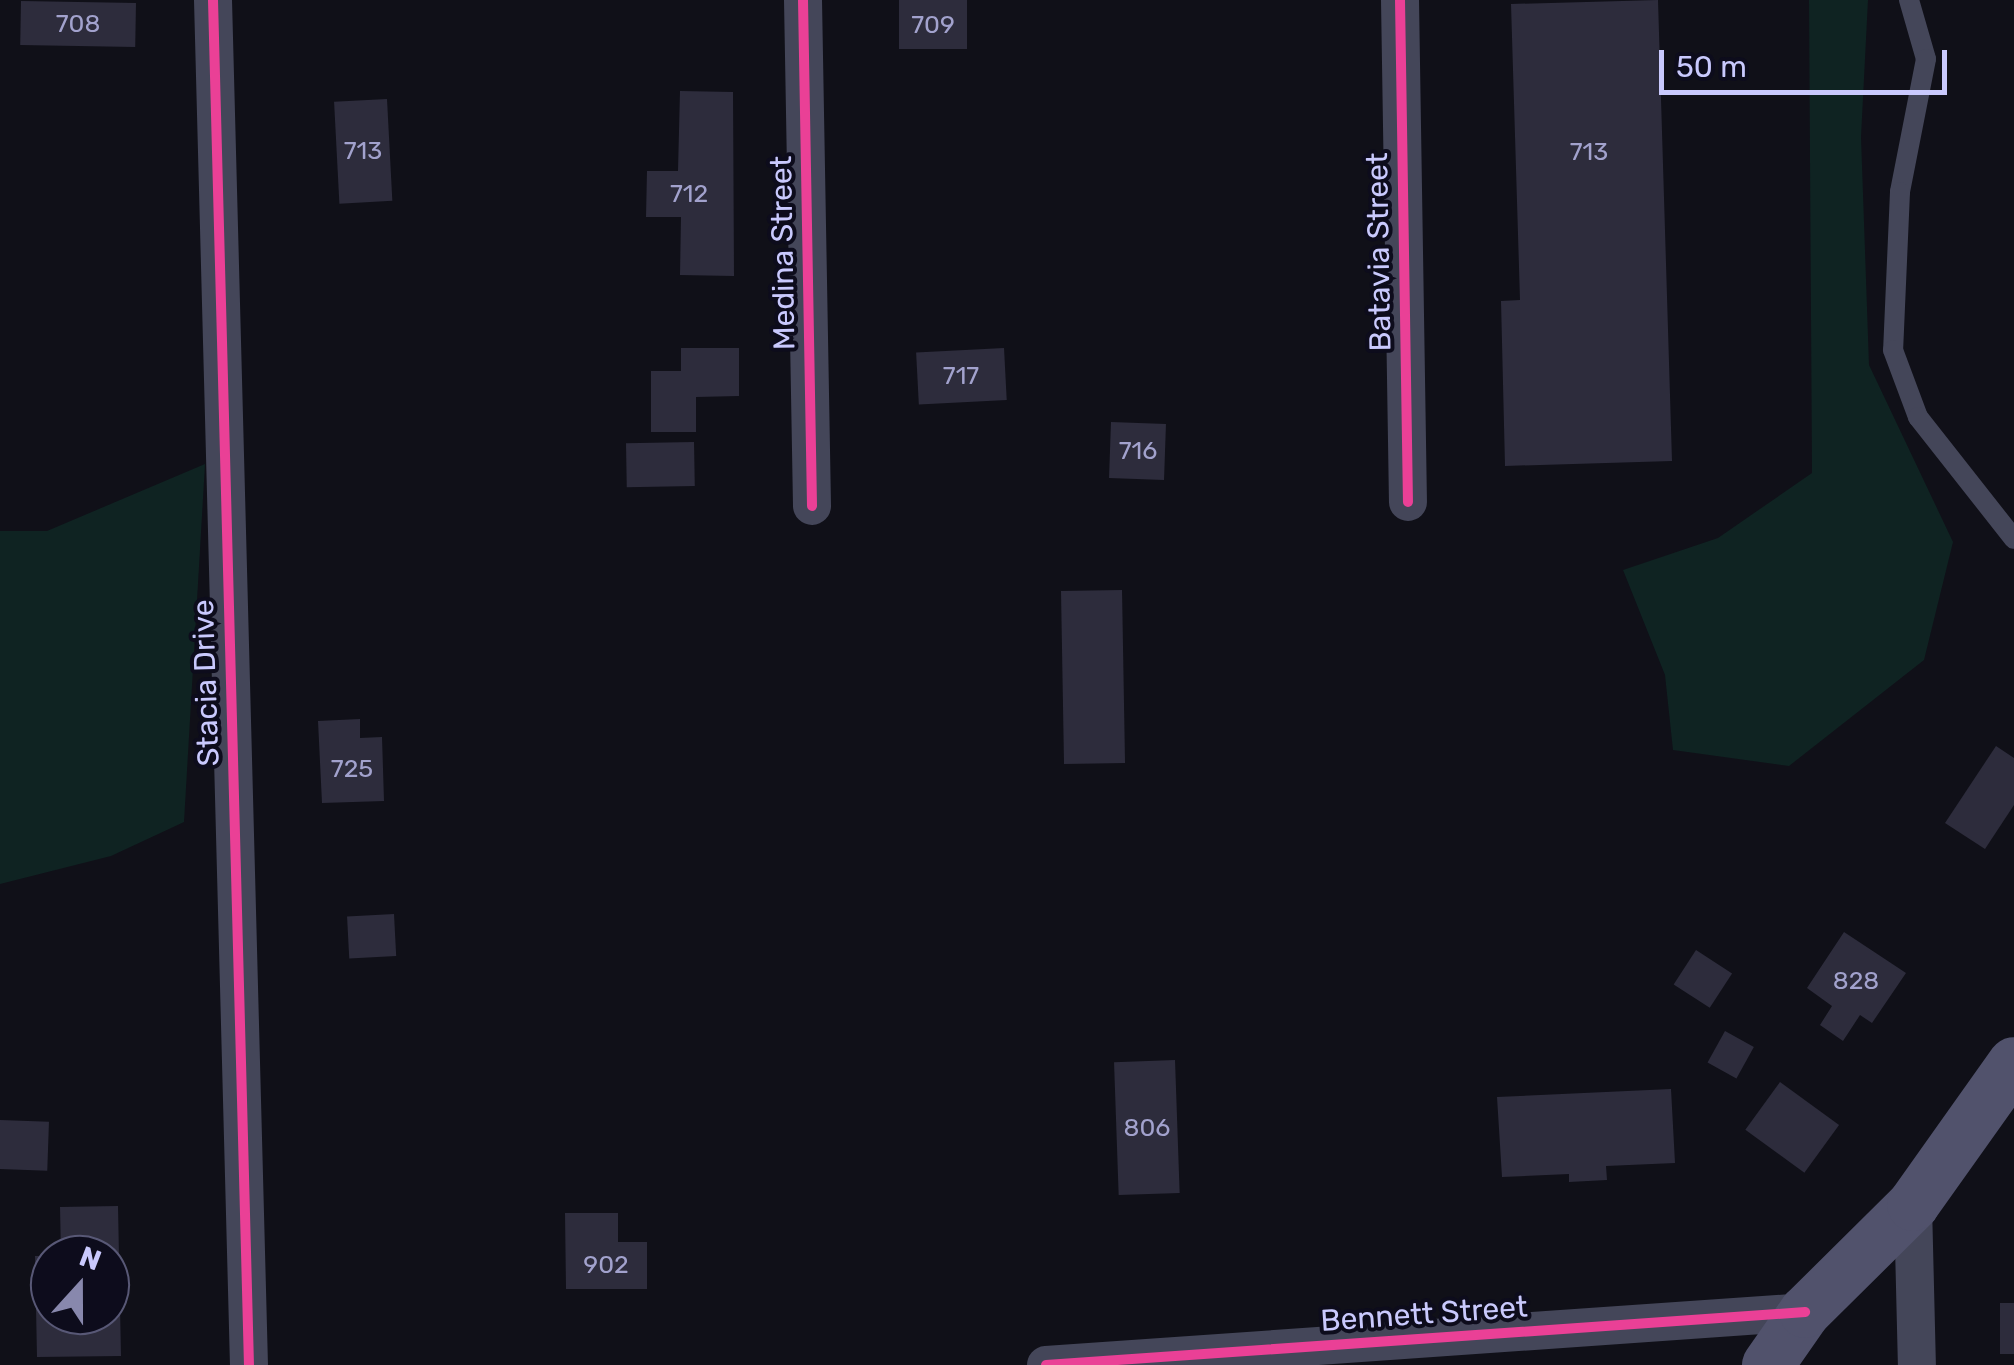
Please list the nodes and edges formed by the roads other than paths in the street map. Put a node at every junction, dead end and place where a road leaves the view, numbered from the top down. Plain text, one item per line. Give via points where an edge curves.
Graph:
1 (213, 0) edge
2 (803, 0) edge
3 (1400, 0) edge
4 (1909, 0) edge
5 (1408, 502) dead end
6 (812, 506) dead end
7 (2014, 538) edge
8 (2014, 1063) edge
9 (1912, 1205) junction
10 (1805, 1312) junction
11 (249, 1365) edge
12 (1046, 1365) edge
13 (1768, 1365) edge
14 (1917, 1365) edge

1 - 11 street, Stacia Drive
2 - 6 street, Medina Street
3 - 5 street, Batavia Street
4 - 7 lane via 1926,59 1900,192 1893,350 1918,417
8 - 9 street
9 - 10 street
9 - 14 street
10 - 12 street, Bennett Street
10 - 13 street

